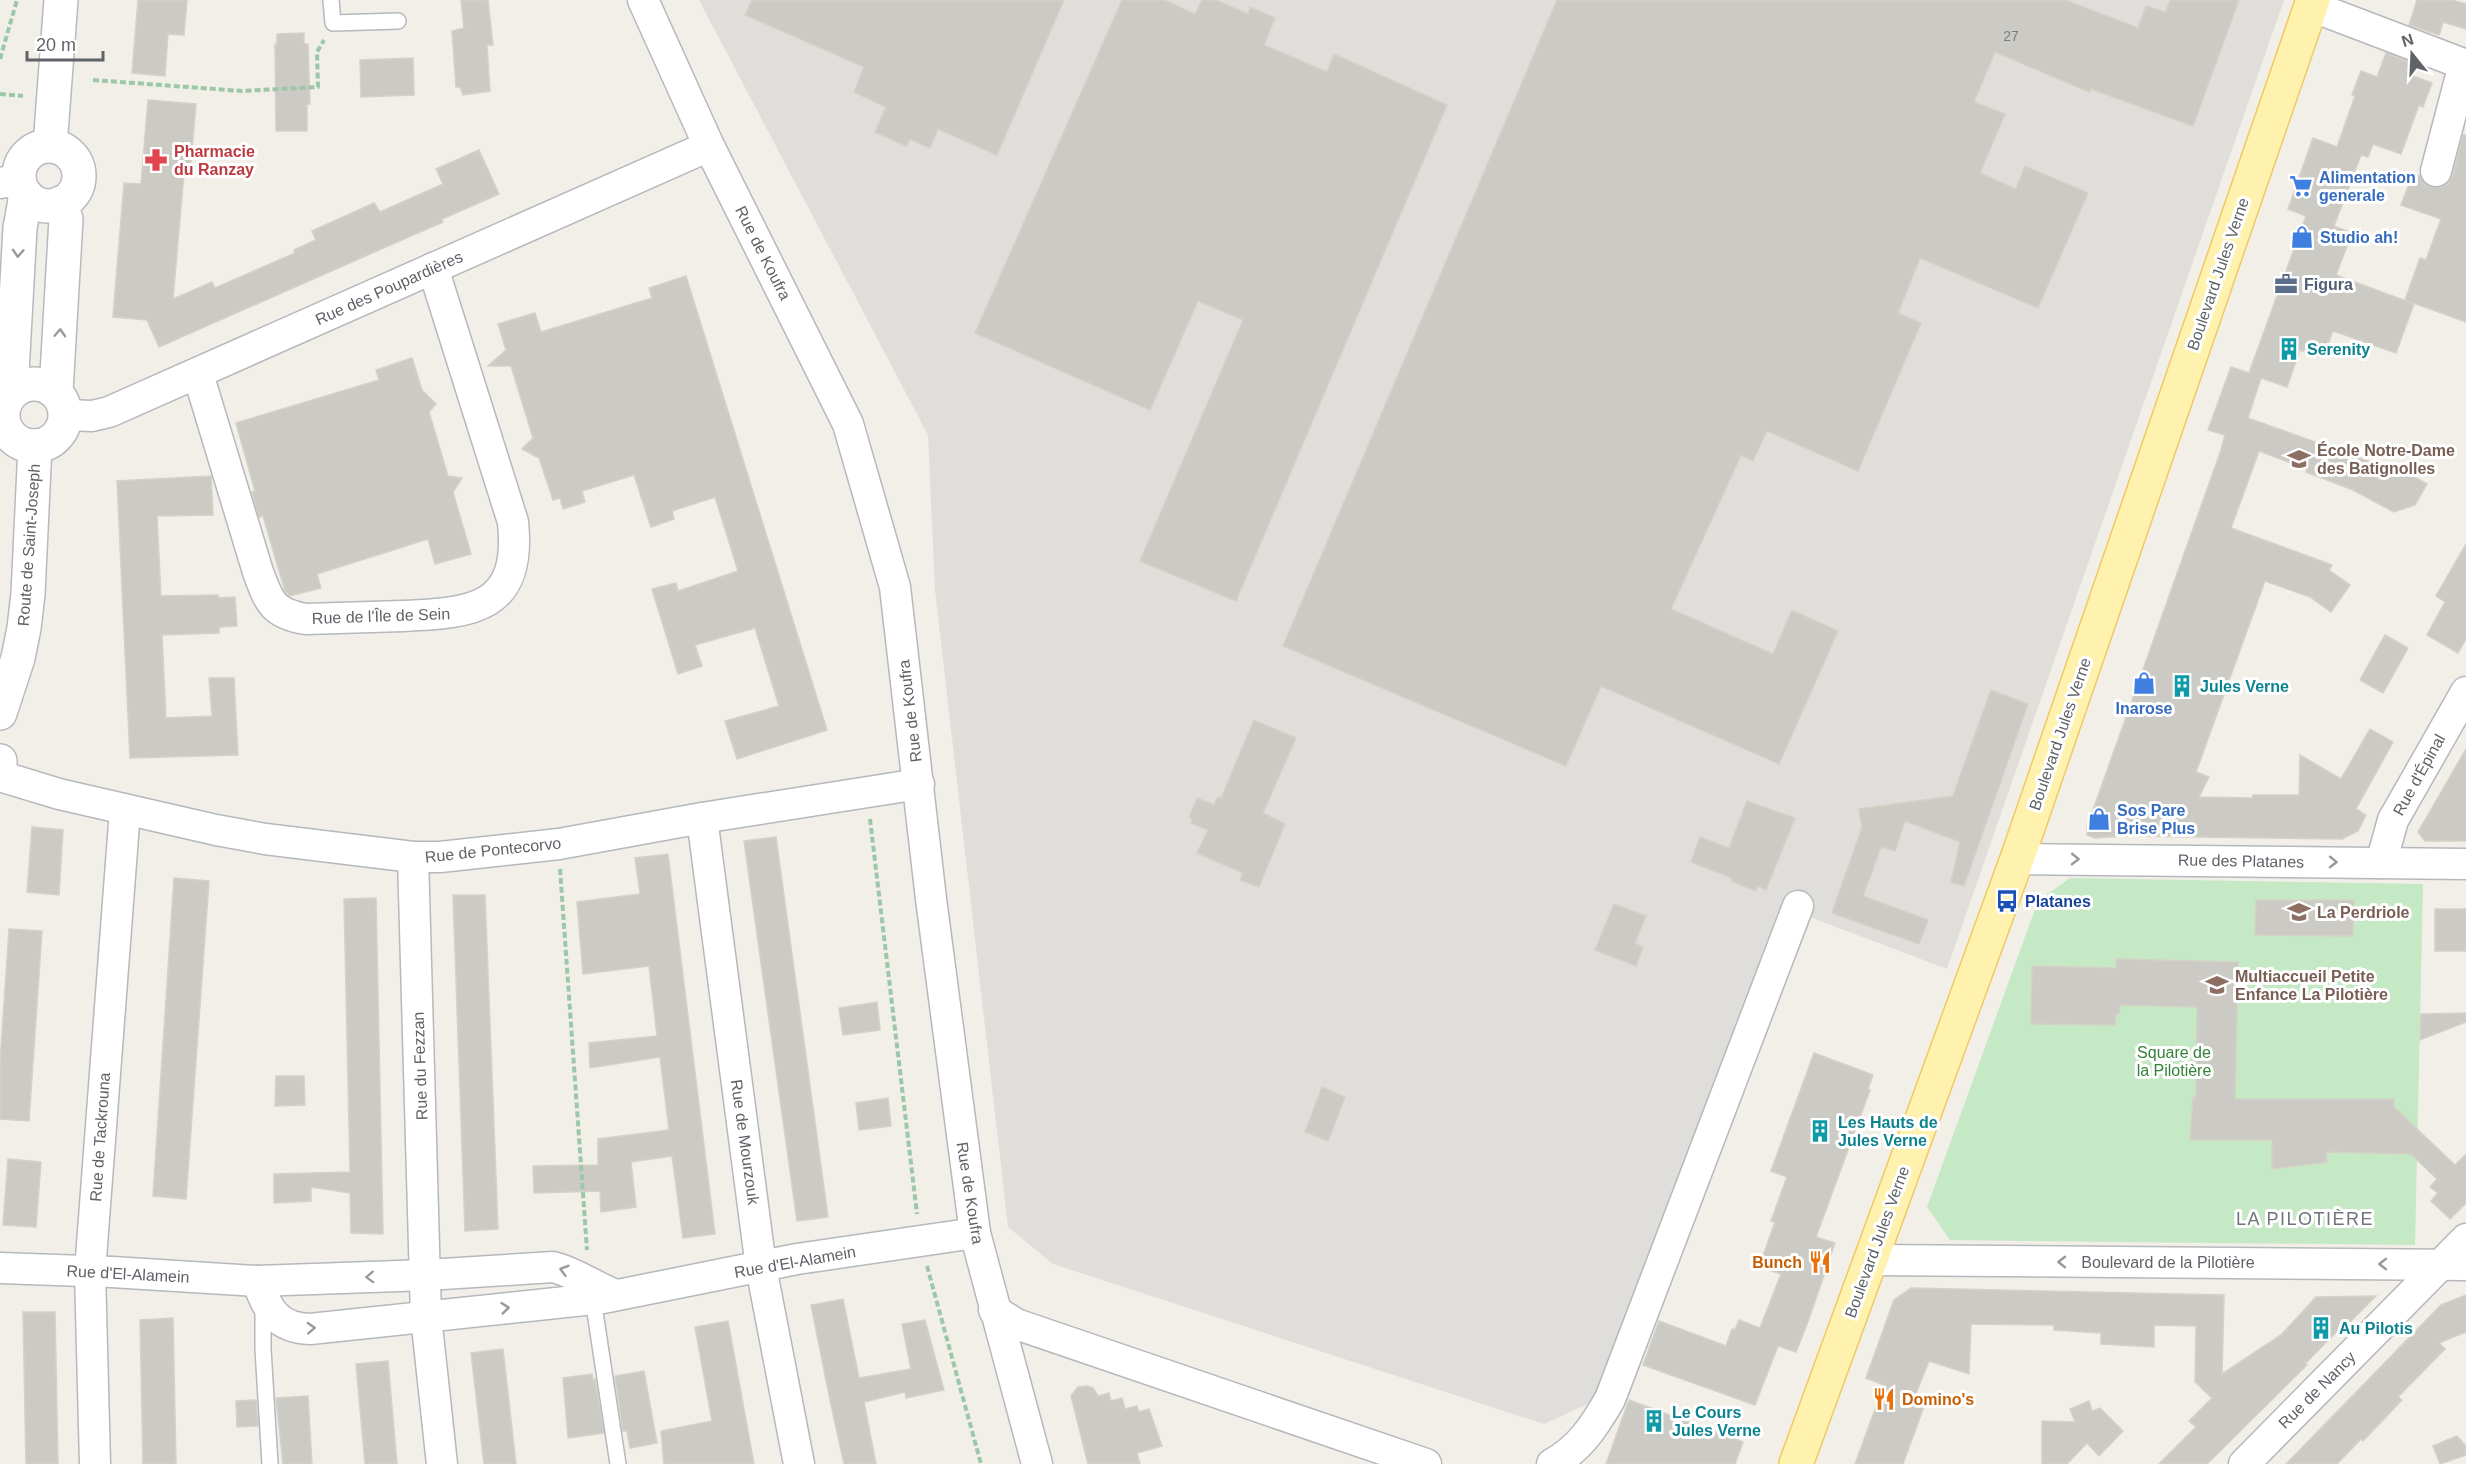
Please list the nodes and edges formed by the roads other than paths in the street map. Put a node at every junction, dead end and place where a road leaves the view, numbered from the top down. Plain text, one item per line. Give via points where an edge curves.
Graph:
1 (62, 0) edge
2 (331, 0) edge
3 (643, 0) edge
4 (2312, 3) edge
5 (398, 21) dead end
6 (2465, 65) edge
7 (50, 146) junction
8 (709, 146) junction
9 (2436, 171) dead end
10 (15, 186) edge
11 (60, 203) junction
12 (433, 268) junction
13 (198, 374) junction
14 (61, 403) junction
15 (6, 406) edge
16 (35, 446) junction
17 (2466, 692) edge
18 (0, 712) edge
19 (0, 761) edge
20 (0, 774) edge
21 (919, 784) junction
22 (125, 810) junction
23 (702, 818) junction
24 (414, 857) junction
25 (2017, 859) junction
26 (2381, 863) junction
27 (2466, 864) edge
28 (1798, 906) dead end
29 (975, 1233) junction
30 (2466, 1239) edge
31 (1871, 1260) junction
32 (2454, 1265) edge
33 (761, 1267) junction
34 (0, 1268) edge
35 (90, 1271) junction
36 (427, 1275) junction
37 (260, 1290) junction
38 (597, 1290) junction
39 (994, 1310) junction
40 (426, 1317) junction
41 (95, 1464) edge
42 (270, 1464) edge
43 (442, 1464) edge
44 (618, 1464) edge
45 (799, 1464) edge
46 (1037, 1464) edge
47 (1426, 1464) edge
48 (1552, 1464) edge
49 (1797, 1464) edge
50 (2244, 1464) edge

1 - 7 street
2 - 5 lane via 333,23
3 - 8 street, Rue de Koufra
4 - 6 street
4 - 25 main road, Boulevard Jules Verne
6 - 9 street
7 - 10 street via 27,155
7 - 11 street via 69,153 78,171 75,190
8 - 12 street, Rue des Poupardières
8 - 21 street, Rue de Koufra via 848,424 895,587
10 - 11 street via 42,205
10 -> 15 street via 20,228 12,372
14 -> 11 street via 66,219
12 - 13 street, Rue des Poupardières
12 - 13 street, Rue de l'Île de Sein via 513,522 515,543 507,580 495,595 476,607 450,614 306,619 278,610 267,598 258,573
13 - 14 street, Rue des Poupardières via 92,416
14 - 15 street via 43,384 29,384
14 - 16 street via 61,430 51,442
15 - 16 street via 7,431 19,442
16 - 18 street, Route de Saint-Joseph via 24,628
17 - 26 street, Rue d'Épinal via 2393,820
19 - 20 street
20 - 22 street, Rue de Pontecorvo
21 - 23 street, Rue de Pontecorvo
21 - 29 street, Rue de Koufra
22 - 24 street, Rue de Pontecorvo via 265,839
22 - 35 street, Rue de Tackrouna
23 - 24 street, Rue de Pontecorvo via 559,844
23 - 33 street, Rue de Mourzouk
24 - 36 street, Rue du Fezzan
25 -> 26 street, Rue des Platanes
25 - 31 main road, Boulevard Jules Verne
26 - 27 street, Rue des Platanes
28 - 48 street via 1610,1399 1591,1431 1565,1457
29 - 33 street, Rue d'El-Alamein
29 - 39 street, Rue de Koufra
30 - 32 street, Rue de Nancy
32 -> 31 street, Boulevard de la Pilotière
31 - 49 main road, Boulevard Jules Verne
32 - 50 street, Rue de Nancy
33 - 38 street, Rue d'El-Alamein
33 - 45 street, Rue de Mourzouk
34 - 35 street, Rue d'El-Alamein
35 - 37 street, Rue d'El-Alamein
35 - 41 street, Rue de Tackrouna
36 -> 37 street, Rue d'El-Alamein
38 -> 36 street, Rue d'El-Alamein via 570,1271 553,1267
36 - 40 street
37 -> 40 street, Rue d'El-Alamein via 270,1309 295,1329
37 - 42 lane
40 -> 38 street, Rue d'El-Alamein
38 - 44 lane
39 - 46 street, Rue de Koufra
39 - 47 street via 1016,1324
40 - 43 street

